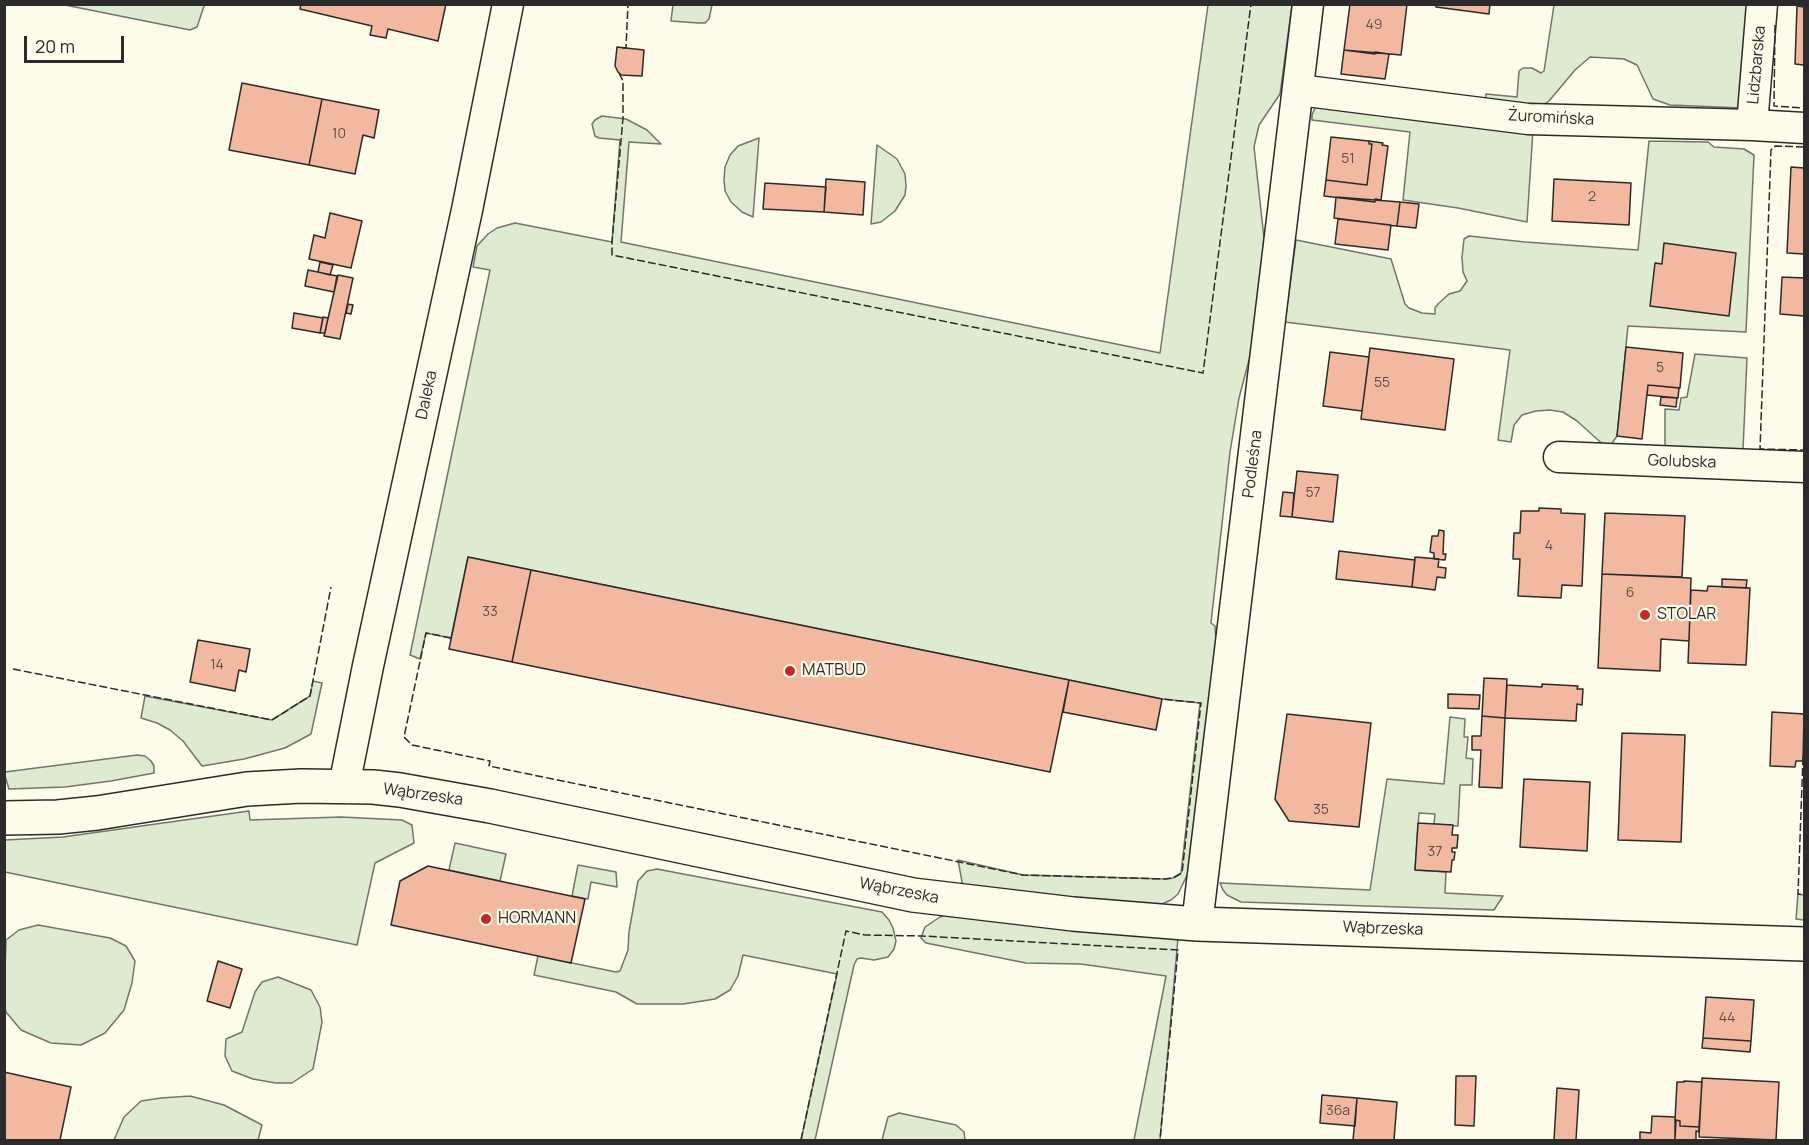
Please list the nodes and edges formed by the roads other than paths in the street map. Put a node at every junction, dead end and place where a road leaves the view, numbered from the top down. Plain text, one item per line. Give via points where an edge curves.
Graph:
1 (508, 4) edge
2 (1308, 4) edge
3 (1762, 4) edge
4 (1299, 90) junction
5 (1752, 125) junction
6 (1804, 128) edge
7 (1559, 457) dead end
8 (1804, 467) edge
9 (344, 786) junction
10 (4, 818) edge
11 (1197, 924) junction
12 (1804, 944) edge

1 - 9 street, Daleka
2 - 4 street, Podleśna
3 - 5 street, Lidzbarska
4 - 5 street, Żuromińska via 1528,119
4 - 11 street, Podleśna
5 - 6 street, Żuromińska
7 - 8 street, Golubska
9 - 10 street, Wąbrzeska via 247,789 88,814
9 - 11 street, Wąbrzeska via 448,797 932,898
11 - 12 street, Wąbrzeska

